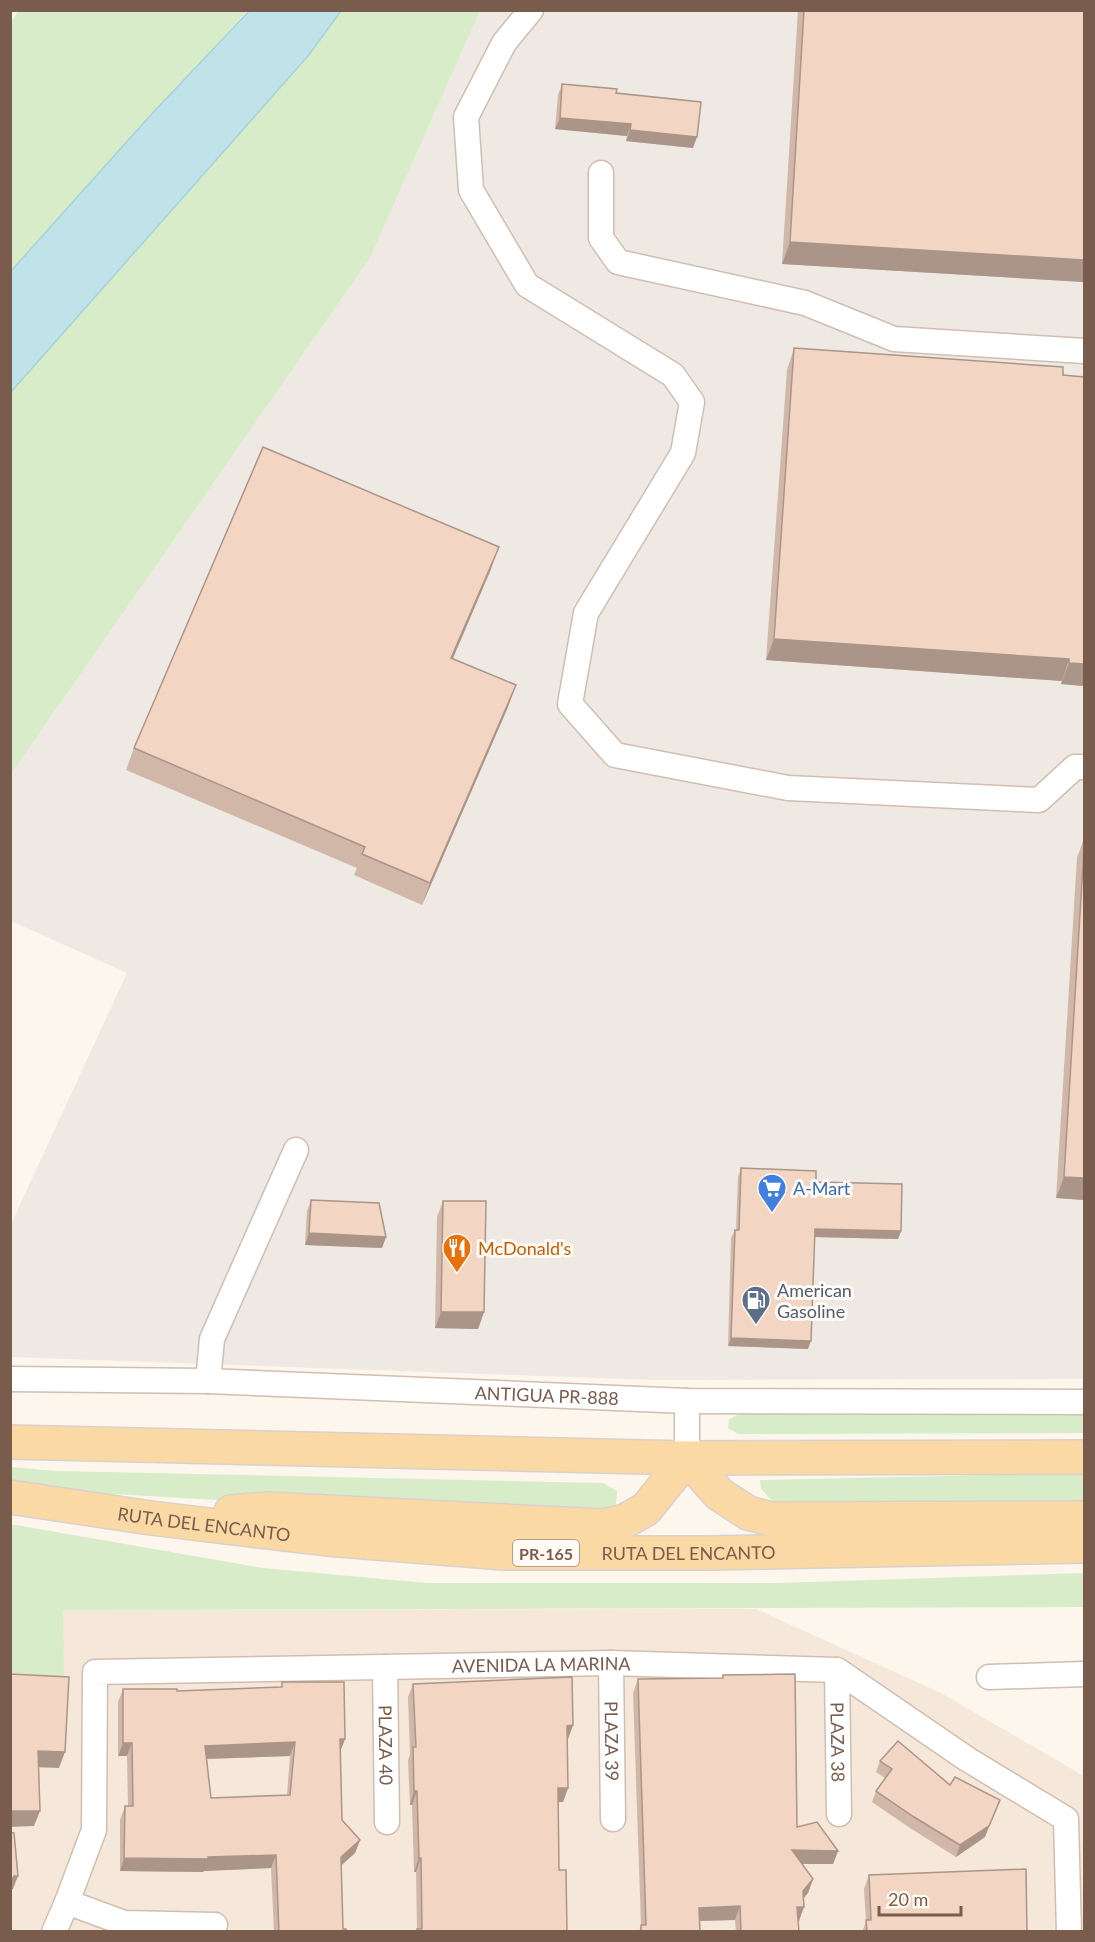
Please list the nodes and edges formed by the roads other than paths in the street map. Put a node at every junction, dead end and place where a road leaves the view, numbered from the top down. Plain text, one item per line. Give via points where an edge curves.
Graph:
1 (531, 10) edge
2 (601, 173) dead end
3 (1084, 351) edge
4 (1084, 767) edge
5 (296, 1150) dead end
6 (10, 1379) edge
7 (208, 1381) junction
8 (687, 1401) junction
9 (1084, 1402) edge
10 (10, 1442) edge
11 (1084, 1457) edge
12 (687, 1458) junction
13 (10, 1497) edge
14 (151, 1518) junction
15 (1084, 1518) edge
16 (1084, 1546) edge
17 (611, 1664) junction
18 (385, 1667) junction
19 (837, 1670) junction
20 (1084, 1674) edge
21 (989, 1677) dead end
22 (839, 1814) dead end
23 (613, 1819) dead end
24 (387, 1822) dead end
25 (67, 1902) junction
26 (215, 1925) dead end
27 (54, 1932) edge
28 (1069, 1932) edge

1 - 4 street via 504,43 466,117 471,190 527,285 673,375 692,402 683,453 586,613 570,704 615,755 788,788 1039,800 1075,767
2 - 3 street via 601,238 618,262 805,303 894,339
5 - 7 street via 212,1339
6 - 7 street, ANTIGUA PR-888
7 - 8 street, ANTIGUA PR-888
8 - 9 street, ANTIGUA PR-888
8 - 12 street
10 - 12 main road
11 - 12 main road
12 - 14 main road via 645,1509 625,1521 604,1526 267,1509
12 - 15 main road via 718,1494 747,1513 771,1519
13 - 14 main road, RUTA DEL ENCANTO / PR-165
14 - 16 main road, RUTA DEL ENCANTO / PR-165 via 327,1539 504,1553
17 - 18 street, AVENIDA LA MARINA
17 - 19 street, AVENIDA LA MARINA
17 - 23 street, PLAZA 39
18 - 24 street, PLAZA 40
18 - 25 street, AVENIDA LA MARINA via 95,1672 94,1830
19 - 22 street, PLAZA 38
19 - 28 street via 967,1759 1066,1819
20 - 21 street
25 - 26 street via 124,1923
25 - 27 street

